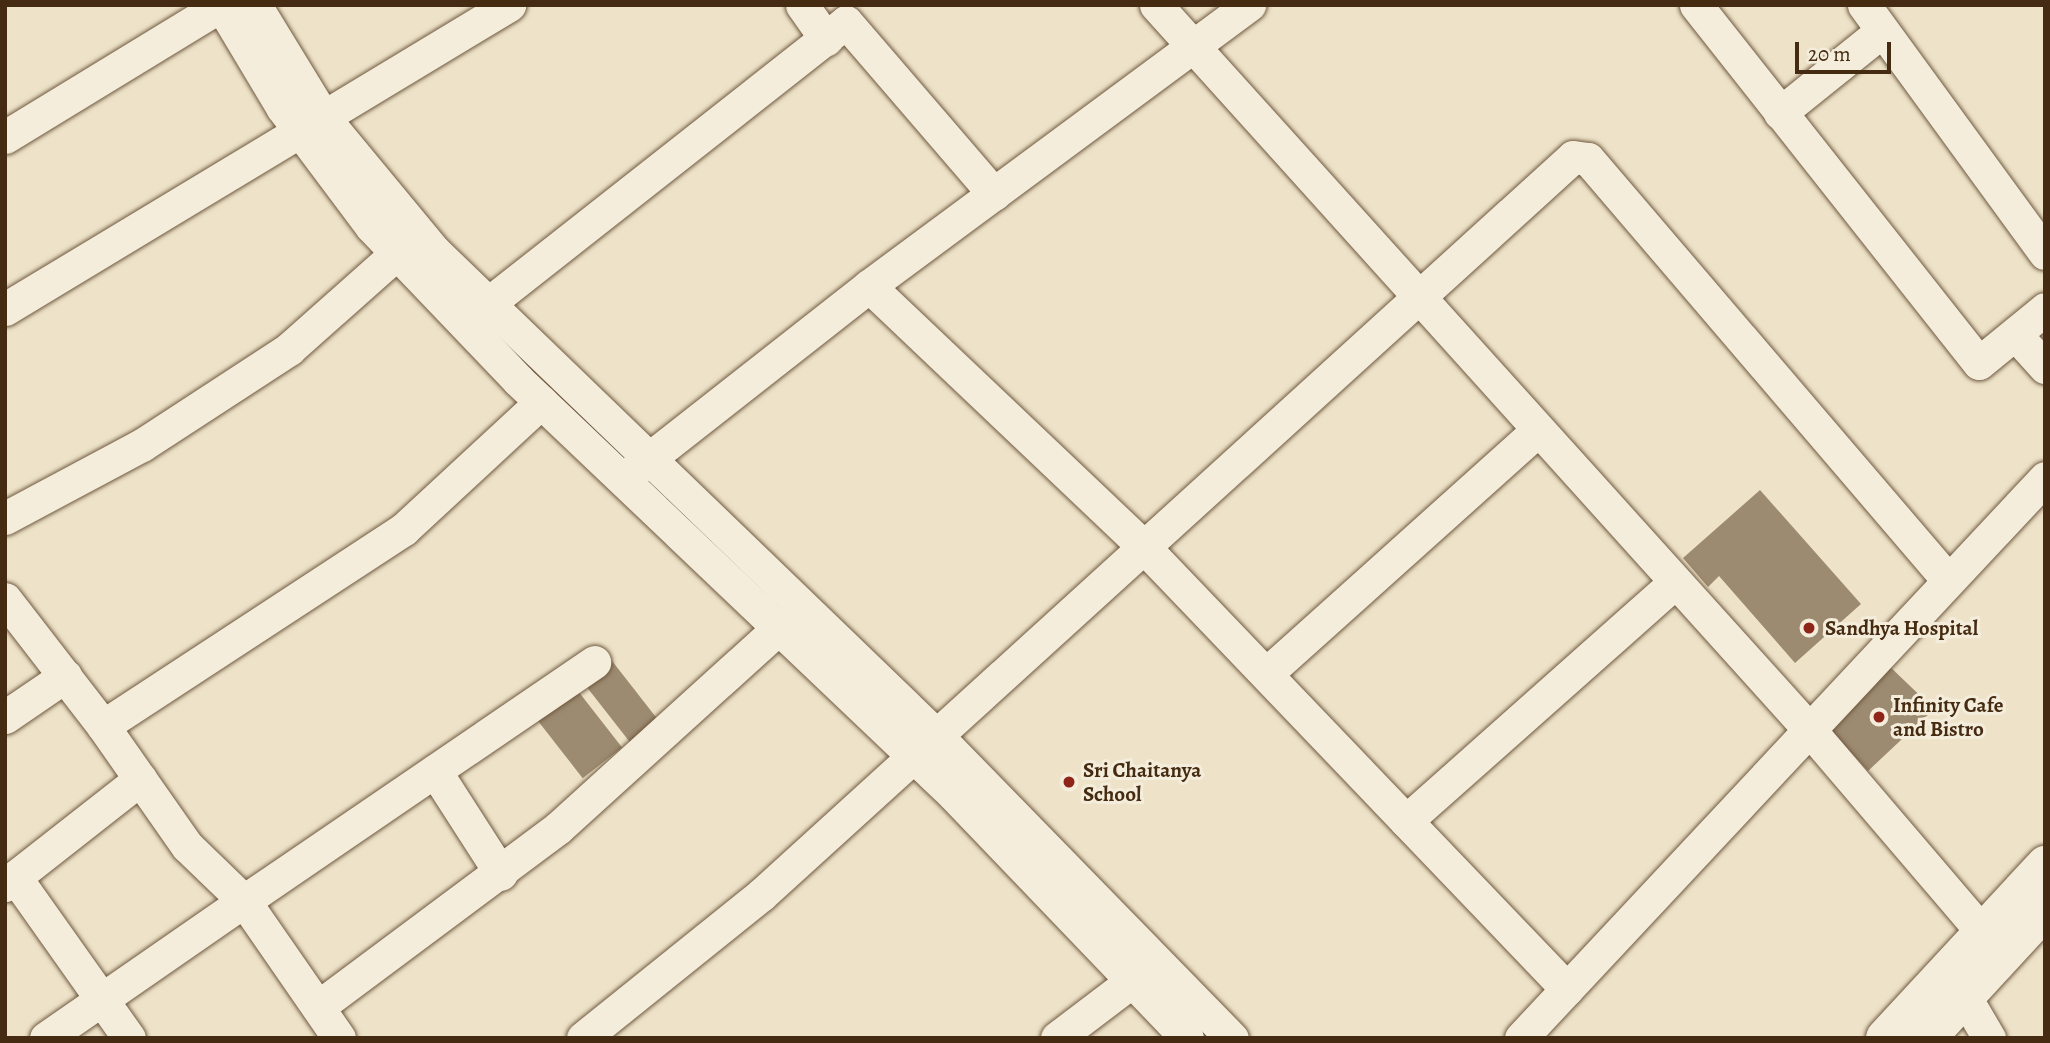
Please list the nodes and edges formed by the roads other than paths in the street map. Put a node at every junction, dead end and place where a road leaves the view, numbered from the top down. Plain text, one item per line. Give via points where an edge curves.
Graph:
1 (221, 5) edge
2 (255, 5) edge
3 (802, 5) edge
4 (1156, 5) edge
5 (1250, 5) edge
6 (1696, 5) edge
7 (493, 10) edge
8 (1873, 18) edge
9 (826, 39) junction
10 (1192, 48) junction
11 (1780, 113) junction
12 (311, 124) junction
13 (5, 137) edge
14 (994, 194) junction
15 (397, 253) junction
16 (2045, 253) edge
17 (869, 286) junction
18 (1420, 299) junction
19 (489, 303) junction
20 (5, 309) edge
21 (2045, 309) edge
22 (2015, 334) junction
23 (2045, 367) edge
24 (541, 402) junction
25 (1538, 430) junction
26 (635, 470) junction
27 (2045, 478) edge
28 (5, 518) edge
29 (1141, 544) junction
30 (1948, 580) junction
31 (1675, 582) junction
32 (5, 599) edge
33 (780, 627) junction
34 (594, 662) dead end
35 (1266, 674) junction
36 (65, 676) junction
37 (5, 717) edge
38 (103, 726) junction
39 (1808, 728) junction
40 (924, 745) junction
41 (435, 771) junction
42 (140, 779) junction
43 (1406, 821) junction
44 (2045, 865) edge
45 (501, 874) junction
46 (10, 881) edge
47 (244, 901) junction
48 (2045, 910) edge
49 (1993, 943) junction
50 (1132, 981) junction
51 (1567, 989) junction
52 (1965, 997) junction
53 (100, 998) junction
54 (318, 1007) junction
55 (46, 1038) edge
56 (129, 1038) edge
57 (339, 1038) edge
58 (583, 1038) edge
59 (1057, 1038) edge
60 (1187, 1038) edge
61 (1232, 1038) edge
62 (1521, 1038) edge
63 (1885, 1038) edge
64 (1927, 1038) edge
65 (1989, 1038) edge

1 - 12 street
1 - 13 street
2 - 12 street
3 - 9 street
4 - 10 street
5 - 10 street
6 - 11 street
7 - 12 street
8 - 11 street
8 - 16 street
9 - 14 street via 846,22
9 - 19 street
10 - 14 street
10 - 18 street
11 - 22 street via 1979,363
12 - 15 street
12 - 19 street
12 - 20 street
14 - 17 street
15 - 24 street
15 - 28 street via 289,349 142,445
17 - 26 street
17 - 29 street
18 - 25 street
18 - 29 street
18 - 30 street via 1566,161 1588,159
19 - 26 street
21 - 22 street
22 - 23 street
24 - 26 street
24 - 38 street via 404,529
25 - 31 street
25 - 35 street
26 - 33 street
26 - 40 street
27 - 30 street
29 - 35 street
29 - 40 street
30 - 39 street
31 - 39 street
31 - 43 street
32 - 36 street
33 - 40 street
33 - 45 street
34 - 41 street
35 - 43 street
36 - 37 street
36 - 38 street
38 - 42 street
39 - 49 street
39 - 51 street
40 - 50 street
40 - 58 street via 761,895
40 - 61 street
41 - 45 street
41 - 47 street
42 - 46 street
42 - 47 street via 187,846
43 - 51 street
44 - 49 street
45 - 54 street
46 - 53 street
47 - 53 street
47 - 54 street
48 - 49 street
49 - 52 street
49 - 63 street
50 - 59 street
50 - 60 street
51 - 62 street
52 - 64 street
52 - 65 street
53 - 55 street
53 - 56 street
54 - 57 street

